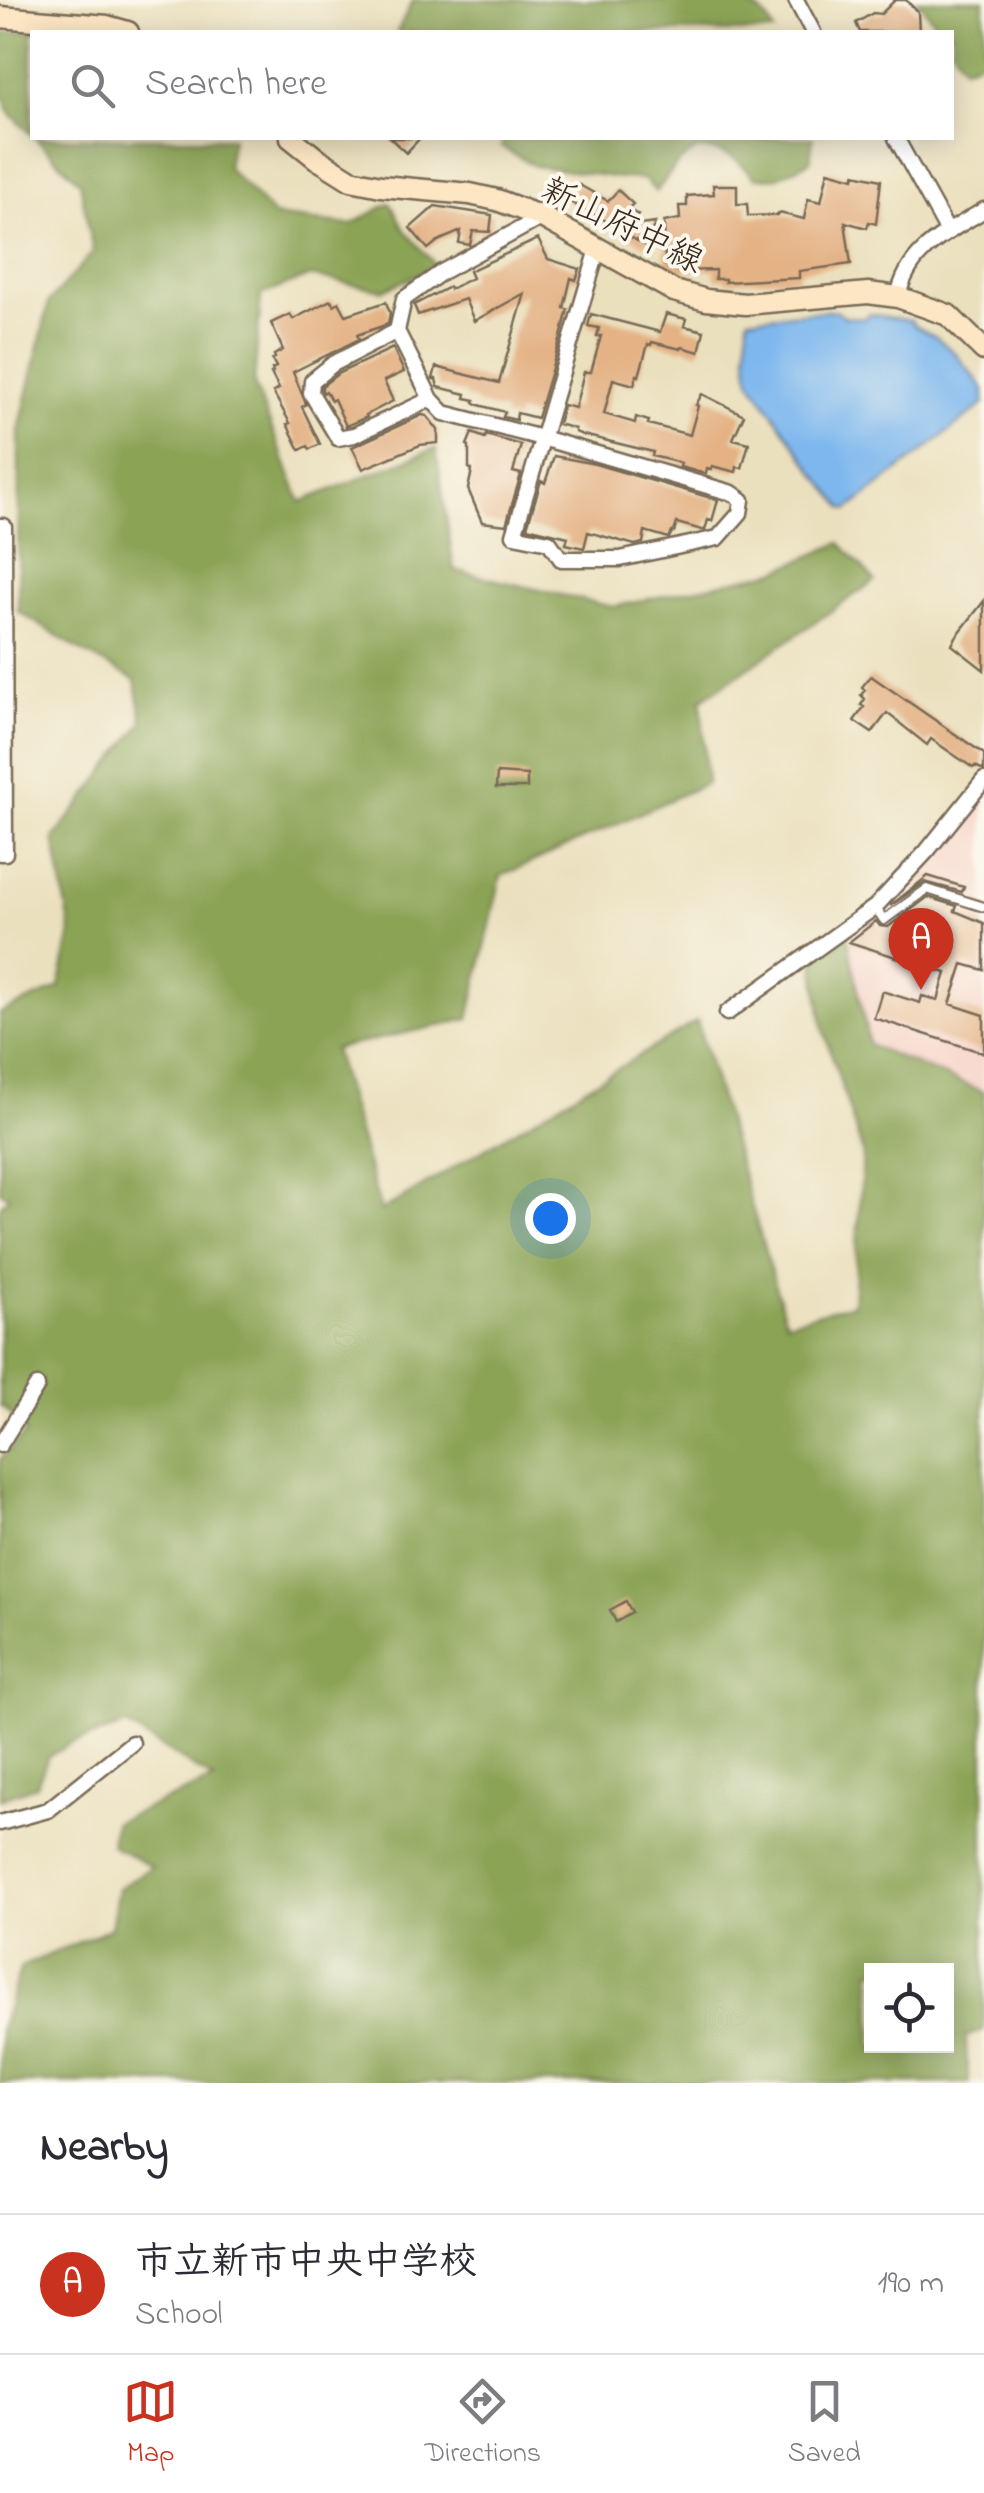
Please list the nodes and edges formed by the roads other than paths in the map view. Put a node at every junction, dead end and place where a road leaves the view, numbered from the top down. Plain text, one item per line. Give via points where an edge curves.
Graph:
1 (796, 0) edge
2 (6, 12) edge
3 (121, 30) edge
4 (812, 30) edge
5 (294, 140) edge
6 (897, 140) edge
7 (984, 210) edge
8 (542, 217) junction
9 (948, 232) junction
10 (598, 249) junction
11 (898, 297) junction
12 (397, 331) junction
13 (984, 350) edge
14 (431, 398) junction
15 (542, 438) junction
16 (0, 526) edge
17 (2, 675) edge
18 (984, 780) edge
19 (0, 853) edge
20 (875, 906) junction
21 (984, 907) edge
22 (728, 1013) dead end
23 (37, 1386) dead end
24 (0, 1446) edge
25 (132, 1743) dead end
26 (0, 1823) edge

1 - 4 street
2 - 3 main road
5 - 8 main road, 新山府中線 via 351,180 470,194
6 - 9 street
7 - 9 street
8 - 10 main road, 新山府中線
8 - 12 street via 404,300
9 - 11 street via 914,257
10 - 11 main road, 新山府中線 via 706,300 745,304 868,292
10 - 15 street
11 - 13 main road, 新山府中線 via 948,316
12 - 14 street
12 - 14 street via 333,364 312,381 311,393 338,438
14 - 15 street via 444,413
15 - 15 street via 514,534 550,542 562,559 620,559 718,538 740,512 742,500 732,492
16 - 17 street
17 - 19 street
18 - 20 street
20 - 21 lane via 884,920 927,889
20 - 22 street
23 - 24 street
25 - 26 street via 48,1810

